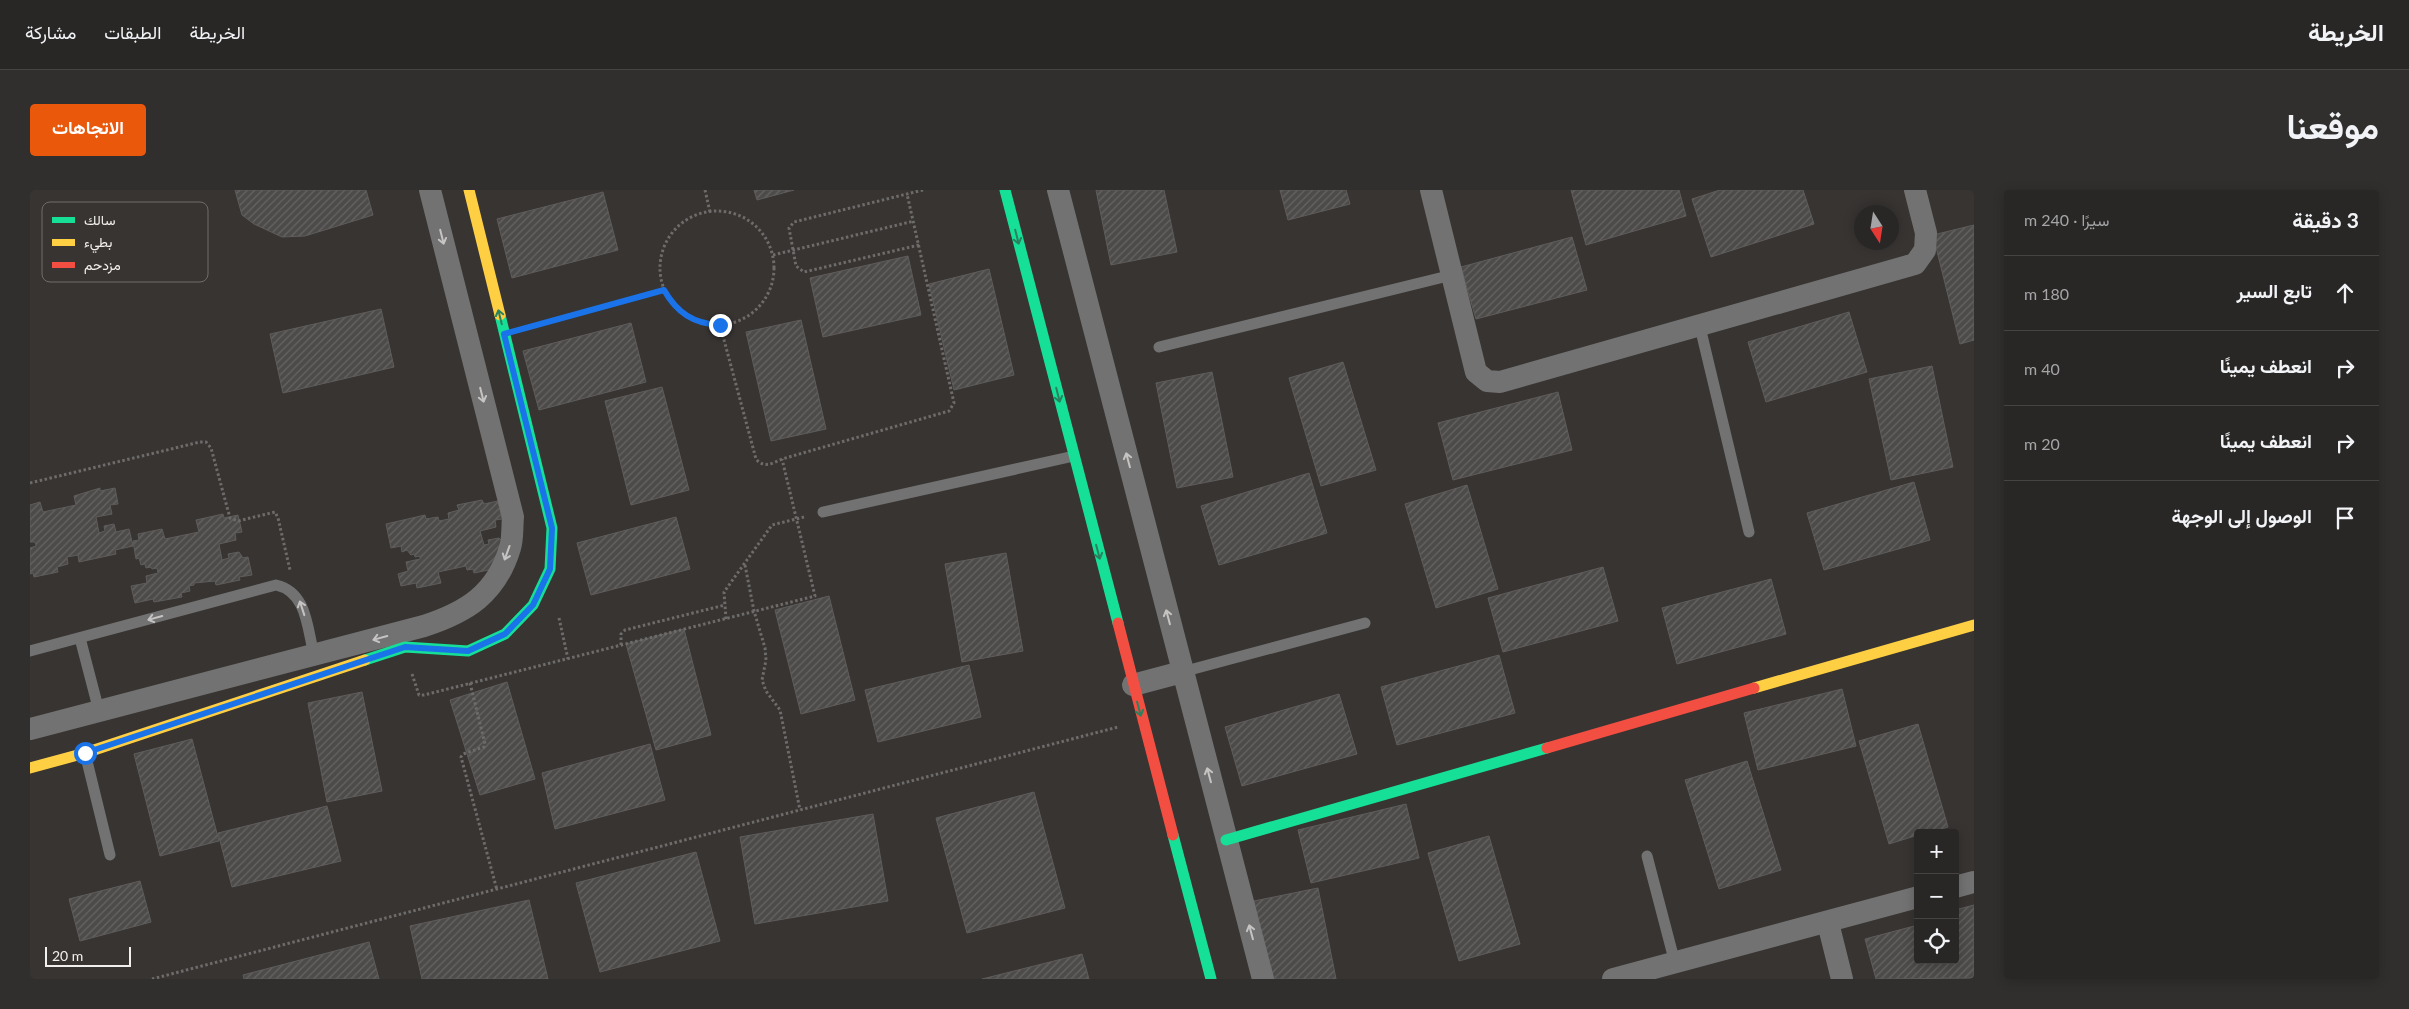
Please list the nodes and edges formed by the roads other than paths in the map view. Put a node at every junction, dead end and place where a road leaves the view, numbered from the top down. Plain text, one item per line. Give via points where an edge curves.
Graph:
1 (430, 190) edge
2 (469, 190) edge
3 (1005, 190) edge
4 (1058, 190) edge
5 (1431, 190) edge
6 (1914, 190) edge
7 (1452, 275) junction
8 (1700, 327) junction
9 (1159, 348) dead end
10 (1074, 456) junction
11 (824, 512) dead end
12 (1750, 532) dead end
13 (1365, 624) dead end
14 (1974, 625) edge
15 (80, 638) junction
16 (30, 652) edge
17 (314, 655) junction
18 (1182, 672) junction
19 (1133, 684) junction
20 (99, 711) junction
21 (30, 729) edge
22 (85, 753) junction
23 (30, 767) edge
24 (1226, 840) junction
25 (110, 855) dead end
26 (1647, 856) dead end
27 (1974, 882) edge
28 (1959, 886) edge
29 (1914, 899) edge
30 (1828, 922) junction
31 (1675, 963) junction
32 (1211, 979) edge
33 (1263, 979) edge
34 (1613, 979) edge
35 (1842, 979) edge

1 -> 17 street via 513,517 510,548 498,575 479,599 453,616
22 -> 2 street via 405,647 468,651 505,634 533,605 550,569 552,528
3 -> 10 street
18 -> 4 street
5 - 7 street
6 - 8 street via 1926,233 1925,250 1915,264
7 - 8 street via 1474,366 1487,381 1500,382
7 - 9 lane
8 - 12 lane
10 - 11 lane
10 -> 19 street
13 - 18 lane
14 - 24 street
15 - 16 lane
17 -> 15 lane via 301,603 295,593 276,585
15 - 20 lane
17 - 20 street
18 - 19 street
24 -> 18 street
19 -> 32 street
20 - 21 street
22 - 23 street
22 - 25 lane
33 -> 24 street
26 - 31 lane
27 - 28 street
29 - 30 street
30 - 31 street
30 - 35 street
31 - 34 street

